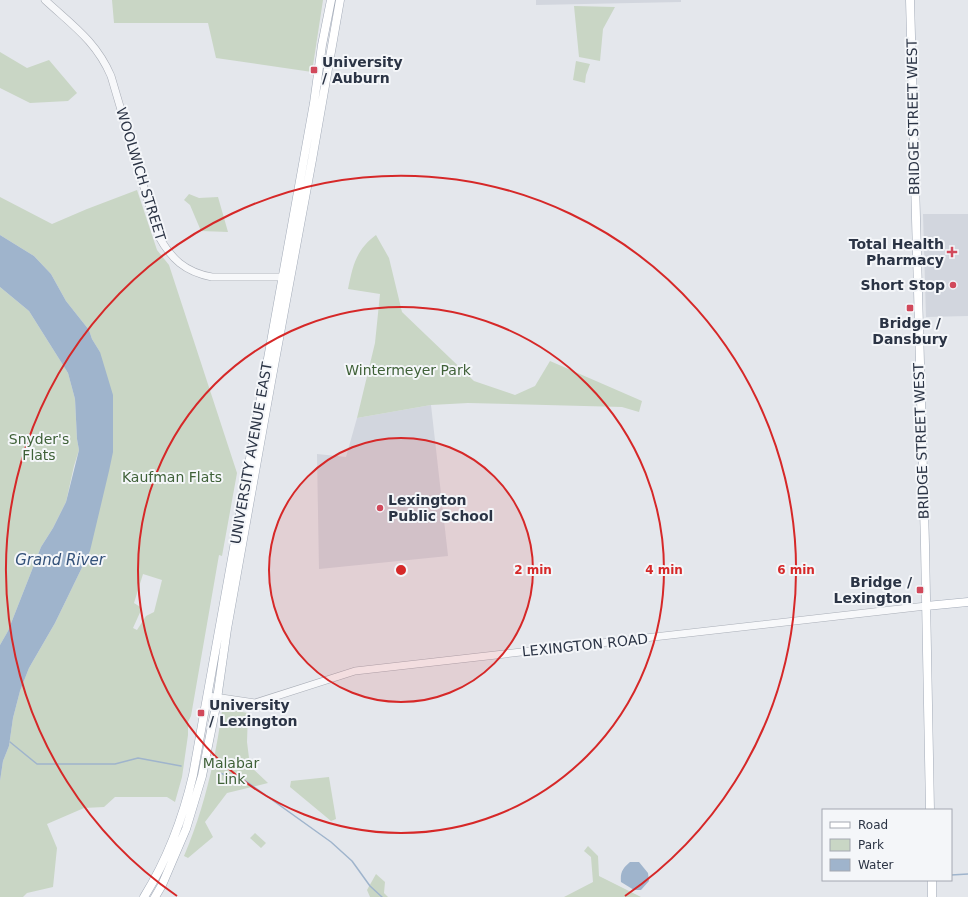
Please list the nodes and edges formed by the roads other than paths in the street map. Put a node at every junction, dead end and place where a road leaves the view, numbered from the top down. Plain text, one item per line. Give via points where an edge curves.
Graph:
1 (45, 0) edge
2 (331, 0) edge
3 (340, 0) edge
4 (910, 0) edge
5 (283, 277) junction
6 (968, 602) edge
7 (926, 606) junction
8 (208, 696) junction
9 (217, 698) junction
10 (930, 809) edge
11 (932, 881) edge
12 (144, 897) edge
13 (155, 897) edge
14 (932, 897) edge

1 - 5 street, WOOLWICH STREET via 94,45 106,66 158,235 177,262 196,273 212,277
2 - 5 main road, UNIVERSITY AVENUE EAST
3 - 9 main road, UNIVERSITY AVENUE EAST
4 - 7 main road, BRIDGE STREET WEST
5 - 8 main road, UNIVERSITY AVENUE EAST
6 - 7 main road, LEXINGTON ROAD
7 - 9 street, LEXINGTON ROAD via 355,670 255,703
7 - 10 main road, BRIDGE STREET WEST
8 - 9 street, LEXINGTON ROAD
8 - 12 main road, UNIVERSITY AVENUE EAST via 187,799 168,853
9 - 13 main road, UNIVERSITY AVENUE EAST via 197,795 176,857
11 - 14 main road

